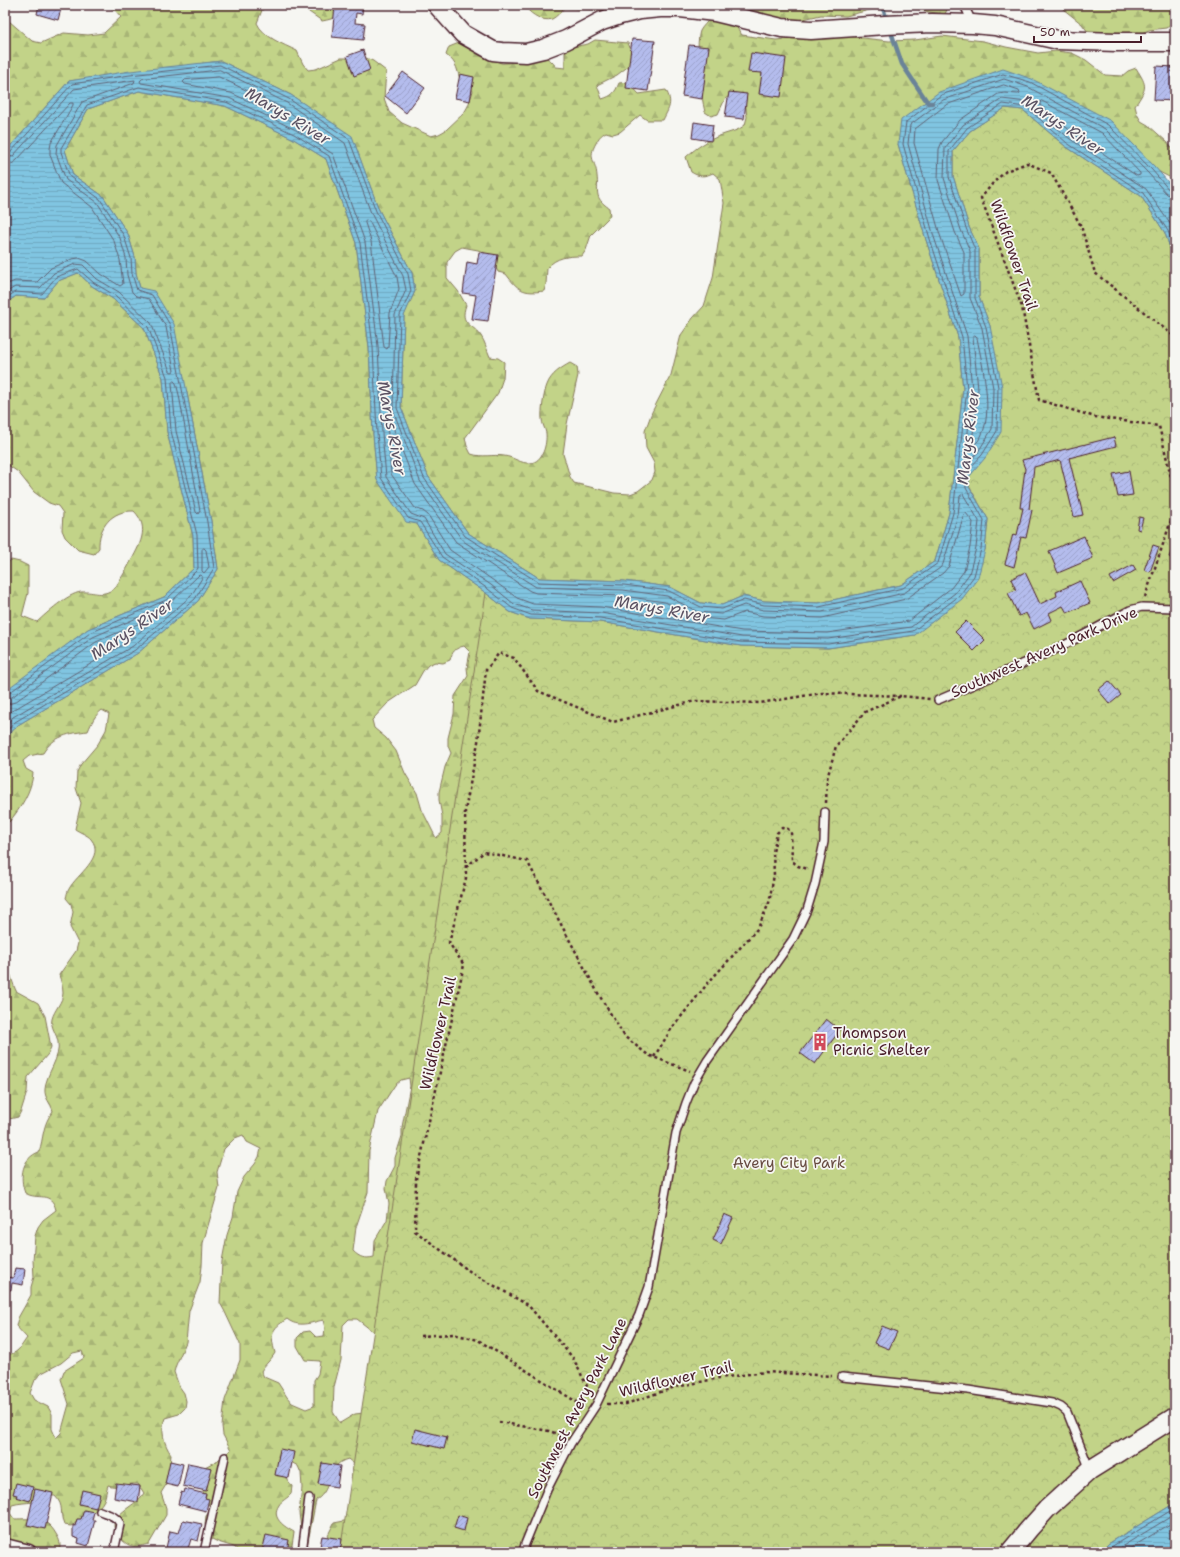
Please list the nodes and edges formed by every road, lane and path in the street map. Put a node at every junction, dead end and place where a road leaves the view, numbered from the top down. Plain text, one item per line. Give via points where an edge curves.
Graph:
1 (438, 5) edge
2 (964, 5) edge
3 (973, 24) junction
4 (1175, 42) edge
5 (1175, 337) edge
6 (1142, 607) junction
7 (1175, 608) edge
8 (901, 696) junction
9 (938, 700) joint
10 (825, 812) joint
11 (466, 867) junction
12 (818, 871) junction
13 (654, 1058) junction
14 (699, 1075) junction
15 (420, 1336) dead end
16 (842, 1377) joint
17 (596, 1405) junction
18 (592, 1412) junction
19 (1175, 1418) edge
20 (499, 1422) dead end
21 (574, 1439) junction
22 (225, 1457) dead end
23 (1090, 1470) junction
24 (309, 1498) dead end
25 (100, 1511) dead end
26 (5, 1546) edge
27 (29, 1552) edge
28 (114, 1552) edge
29 (204, 1552) edge
30 (302, 1552) edge
31 (523, 1552) edge
32 (1010, 1552) edge

1 - 3 street via 463,34 493,51 526,53 566,40 620,15 660,8 715,12 782,28 811,30 908,24
2 - 3 lane
3 - 4 street via 995,26 1058,40
5 - 6 path, Wildflower Trail via 1095,273 1080,226 1051,172 1027,163 1006,171 981,198 1022,307 1039,400 1095,417 1159,426 1175,494 1174,512
6 - 7 lane, Southwest Avery Park Drive
6 - 9 lane, Southwest Avery Park Drive via 1130,610 1055,650
8 - 9 path
8 - 10 path via 865,712 836,746 827,779
8 - 11 path, Wildflower Trail via 822,693 760,703 695,701 613,722 538,691 514,658 499,653 486,670 478,742 465,811
10 - 12 lane, Southwest Avery Park Lane via 824,842
11 - 13 path via 484,852 527,861 599,996 625,1037
11 - 17 path, Wildflower Trail via 466,878 449,943 464,965 416,1179 415,1231 472,1273 528,1305 573,1358
12 - 13 path via 792,862 791,832 782,828 777,833 773,852 774,875 769,903 758,928 672,1028
12 - 14 lane, Southwest Avery Park Lane via 807,910 793,939 747,1006 732,1023
13 - 14 path
14 - 17 lane, Southwest Avery Park Lane via 676,1133 649,1287 640,1315
15 - 18 path via 453,1334 478,1340
16 - 17 path, Wildflower Trail via 765,1372 672,1388 626,1404
16 - 23 lane via 968,1390 1052,1403 1067,1412
17 - 18 lane, Southwest Avery Park Lane
18 - 21 lane, Southwest Avery Park Lane
19 - 23 street
20 - 21 path via 549,1431
21 - 31 lane, Southwest Avery Park Lane via 547,1490
22 - 29 lane
23 - 32 street via 1048,1509
24 - 30 lane
25 - 28 lane via 118,1520 120,1524
26 - 27 street

